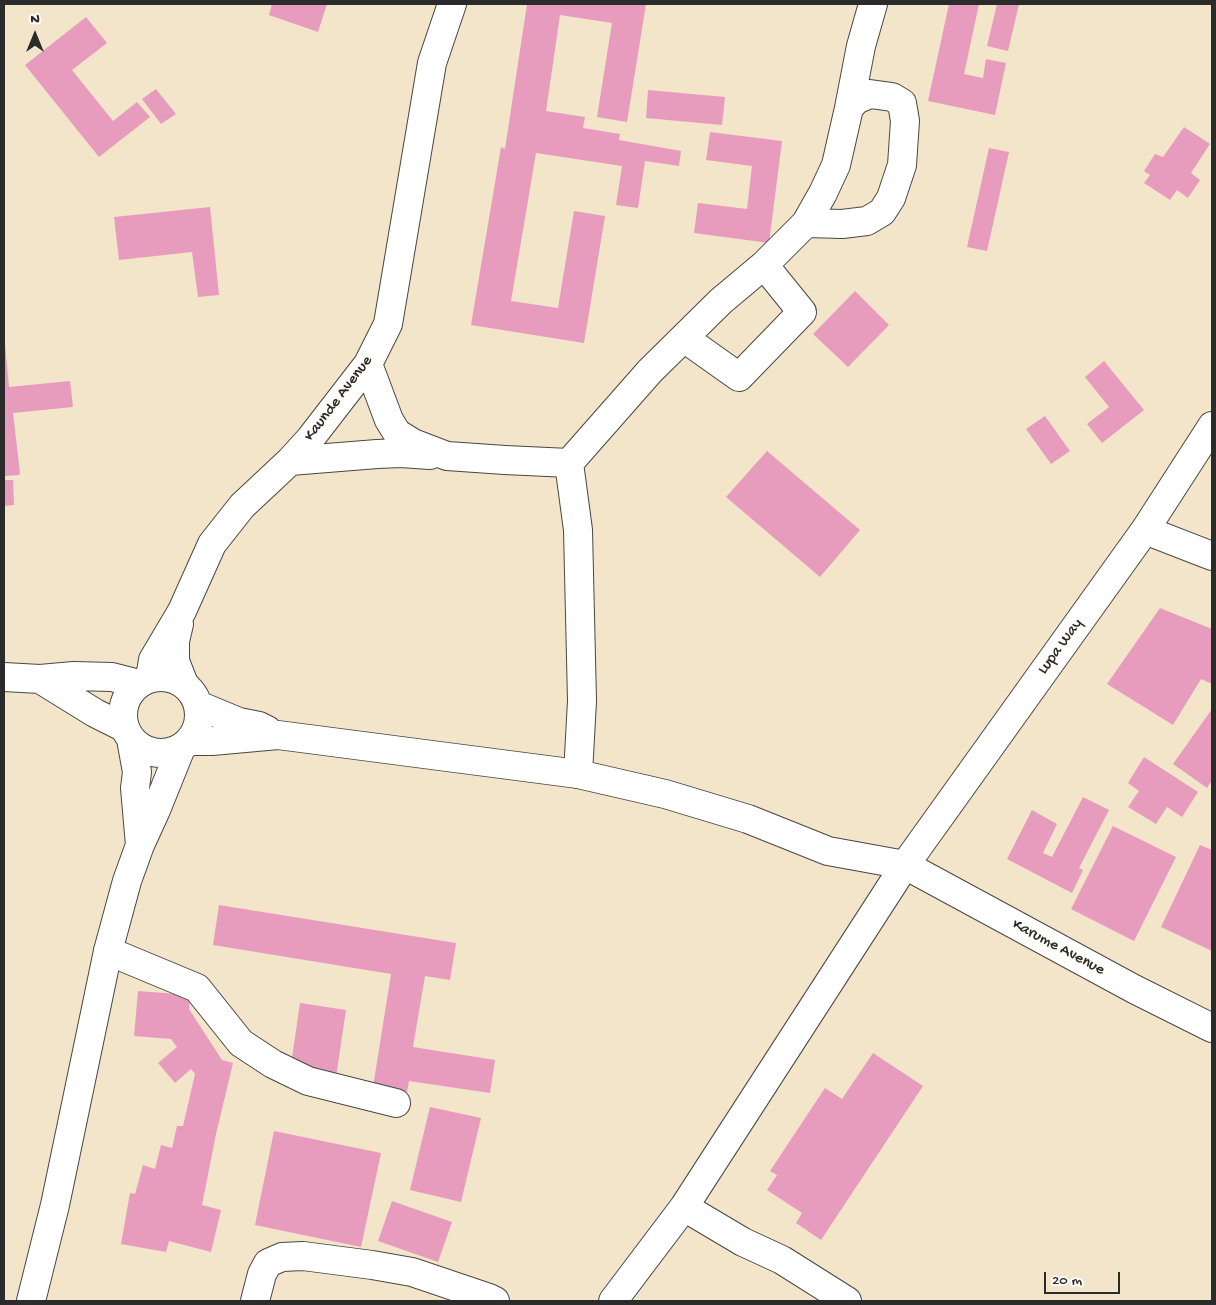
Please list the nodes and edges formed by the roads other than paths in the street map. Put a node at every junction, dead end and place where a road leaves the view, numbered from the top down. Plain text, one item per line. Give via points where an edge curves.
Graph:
1 (452, 4) edge
2 (873, 4) edge
3 (849, 108) junction
4 (806, 223) junction
5 (764, 265) junction
6 (684, 338) junction
7 (368, 364) junction
8 (1212, 426) edge
9 (447, 456) junction
10 (290, 461) junction
11 (569, 463) junction
12 (1145, 530) junction
13 (1212, 556) edge
14 (182, 611) junction
15 (4, 677) edge
16 (40, 679) junction
17 (145, 681) junction
18 (191, 694) junction
19 (128, 733) junction
20 (278, 735) junction
21 (185, 744) junction
22 (578, 774) junction
23 (140, 846) junction
24 (905, 865) junction
25 (108, 951) junction
26 (1212, 1028) edge
27 (396, 1103) dead end
28 (684, 1208) junction
29 (31, 1301) edge
30 (255, 1301) edge
31 (495, 1301) edge
32 (614, 1301) edge
33 (847, 1301) edge

1 - 7 street, Kaunde Avenue via 432,63 388,324
2 - 3 street
3 - 4 street via 836,165
3 - 4 street via 856,100 870,94 892,97 902,103 905,122 902,165 892,198 882,212 867,221
4 - 5 street
5 - 6 street
5 - 6 street via 802,312 739,378
6 - 11 street via 650,371
7 - 9 street via 389,420 398,433 413,443
7 - 10 street, Kaunde Avenue
8 - 12 street, Lupa Way
9 - 10 street via 401,454
9 - 11 street
10 - 14 street, Kaunde Avenue via 242,506 212,544
11 - 22 street via 578,540 582,702
12 - 13 street
12 - 24 street, Lupa Way
14 - 17 street via 153,660
14 - 18 street via 175,641 175,661
15 - 16 street
16 - 17 street via 74,676
16 - 19 street
17 - 18 street via 162,676 174,679
17 - 19 street via 130,693 124,704 123,716
18 - 20 street via 239,722 259,726
18 - 21 street via 200,718 197,730
19 - 21 street via 139,746 154,752 171,752
19 - 23 street via 137,772 135,788
20 - 21 street
20 - 22 street, Karume Avenue
21 - 23 street
22 - 24 street, Karume Avenue via 666,794 748,819 828,851
23 - 25 street via 127,880
24 - 26 street, Karume Avenue
24 - 28 street, Lupa Way
25 - 27 street via 197,988 241,1043 273,1064 308,1081
25 - 29 street via 55,1205
28 - 32 street, Lupa Way
28 - 33 street via 782,1260
30 - 31 street via 268,1263 282,1257 303,1256 412,1272

